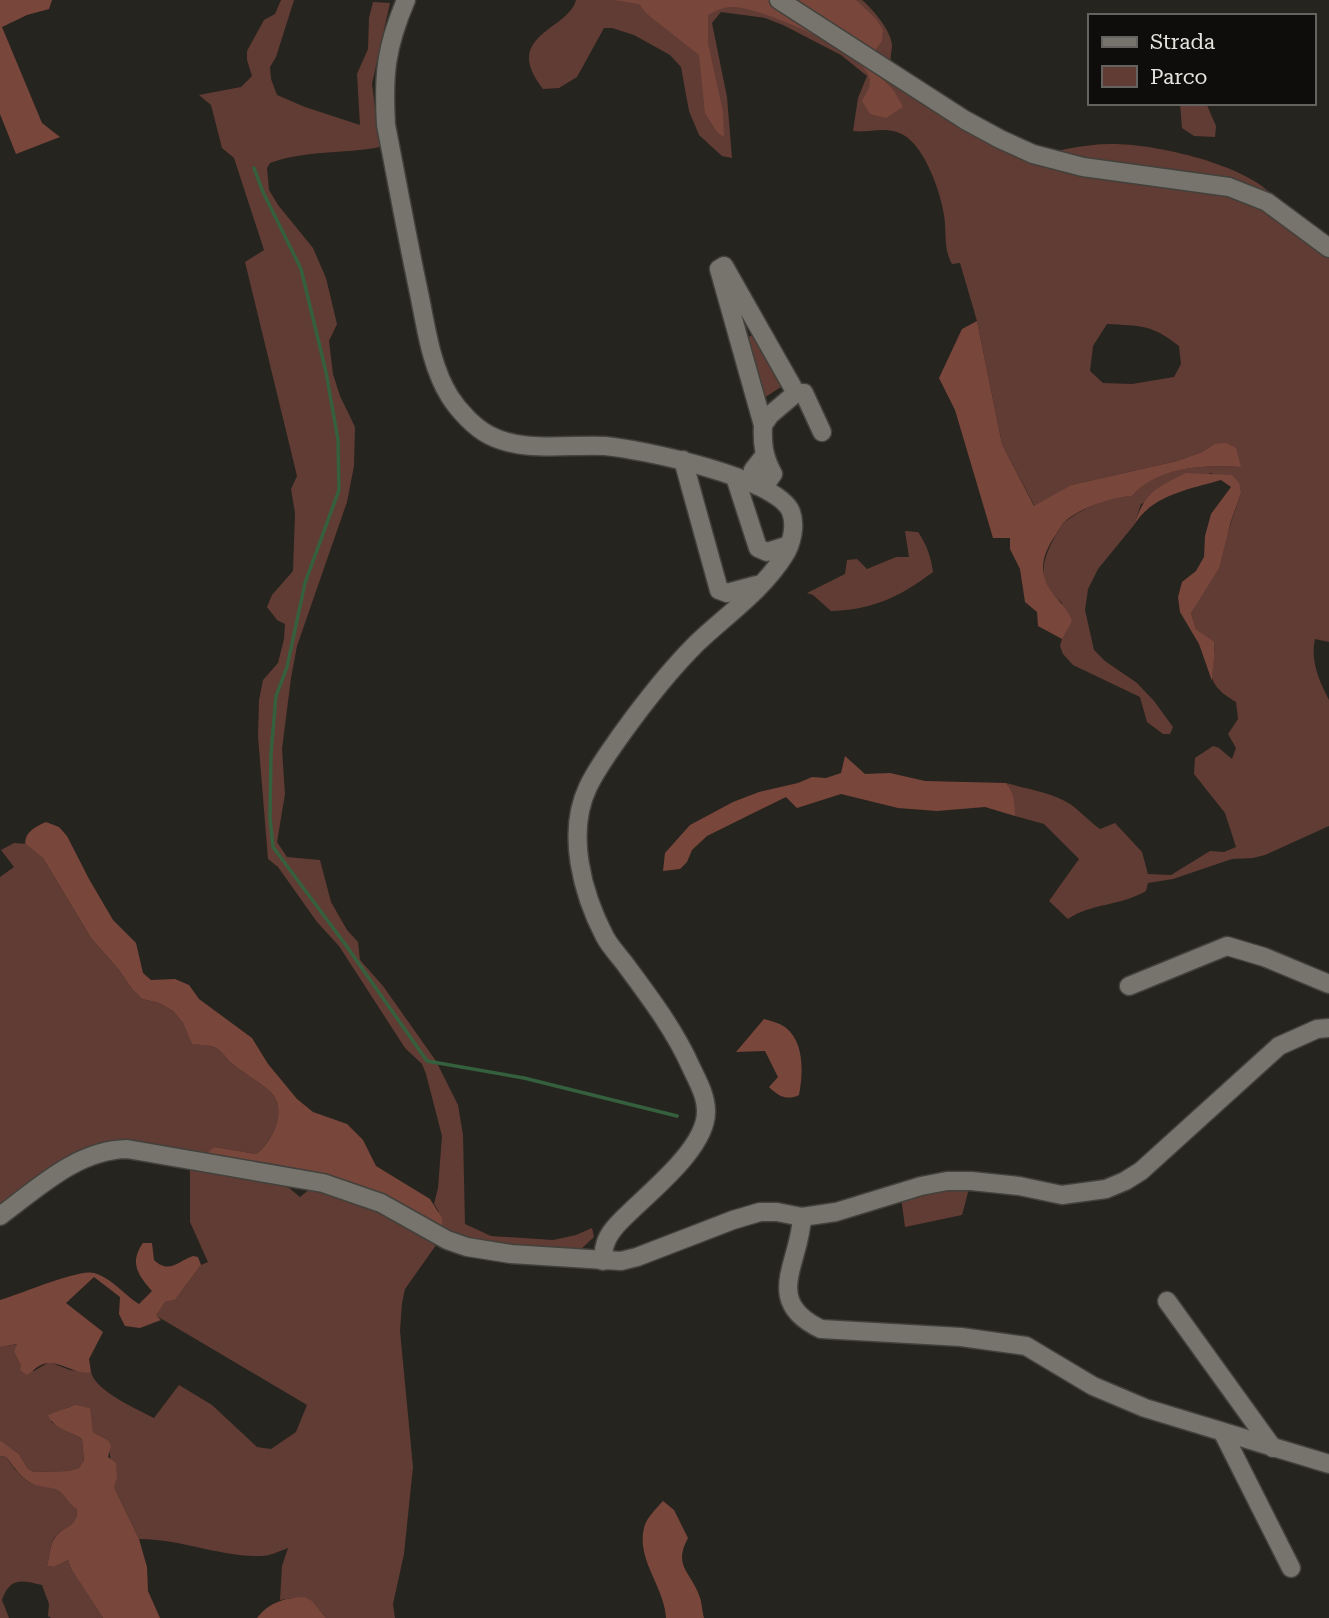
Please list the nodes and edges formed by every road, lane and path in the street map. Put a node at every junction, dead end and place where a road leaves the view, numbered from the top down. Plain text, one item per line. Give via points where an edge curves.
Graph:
1 (406, 0) edge
2 (779, 0) edge
3 (1329, 248) edge
4 (796, 393) junction
5 (763, 425) junction
6 (822, 432) dead end
7 (683, 460) junction
8 (735, 477) junction
9 (763, 488) junction
10 (789, 545) junction
11 (761, 584) junction
12 (1329, 984) edge
13 (1129, 986) dead end
14 (1329, 1028) edge
15 (0, 1216) edge
16 (802, 1217) junction
17 (603, 1261) junction
18 (1167, 1301) dead end
19 (1223, 1433) junction
20 (1273, 1448) junction
21 (1329, 1464) edge
22 (1291, 1568) dead end

1 - 7 street via 386,59 386,125 433,357 450,398 480,429 504,441 627,449
2 - 3 street via 965,121 1033,154 1083,167 1229,187 1267,202
4 - 5 street
4 - 5 street via 724,266 719,269
4 - 6 street via 804,393
5 - 9 street via 764,456 773,474
7 - 8 street
7 - 11 street via 719,590 727,593
8 - 9 street
8 - 10 street via 758,548 766,552
9 - 10 street via 790,506
10 - 11 street
11 - 17 street via 694,646 646,700 588,786 579,811 577,842 594,912 607,940 669,1025 703,1094 706,1111 704,1126 689,1152 615,1227 604,1245
12 - 13 street via 1227,946
14 - 16 street via 1279,1046 1141,1171 1106,1189 1062,1195 1019,1186 947,1181
15 - 17 street via 78,1161 127,1149 323,1183 381,1203 467,1247
16 - 17 street via 769,1211 746,1216 637,1257
16 - 19 street via 788,1296 794,1310 821,1329 961,1337 1026,1346 1093,1387
18 - 20 street
19 - 20 street
19 - 22 street
20 - 21 street

